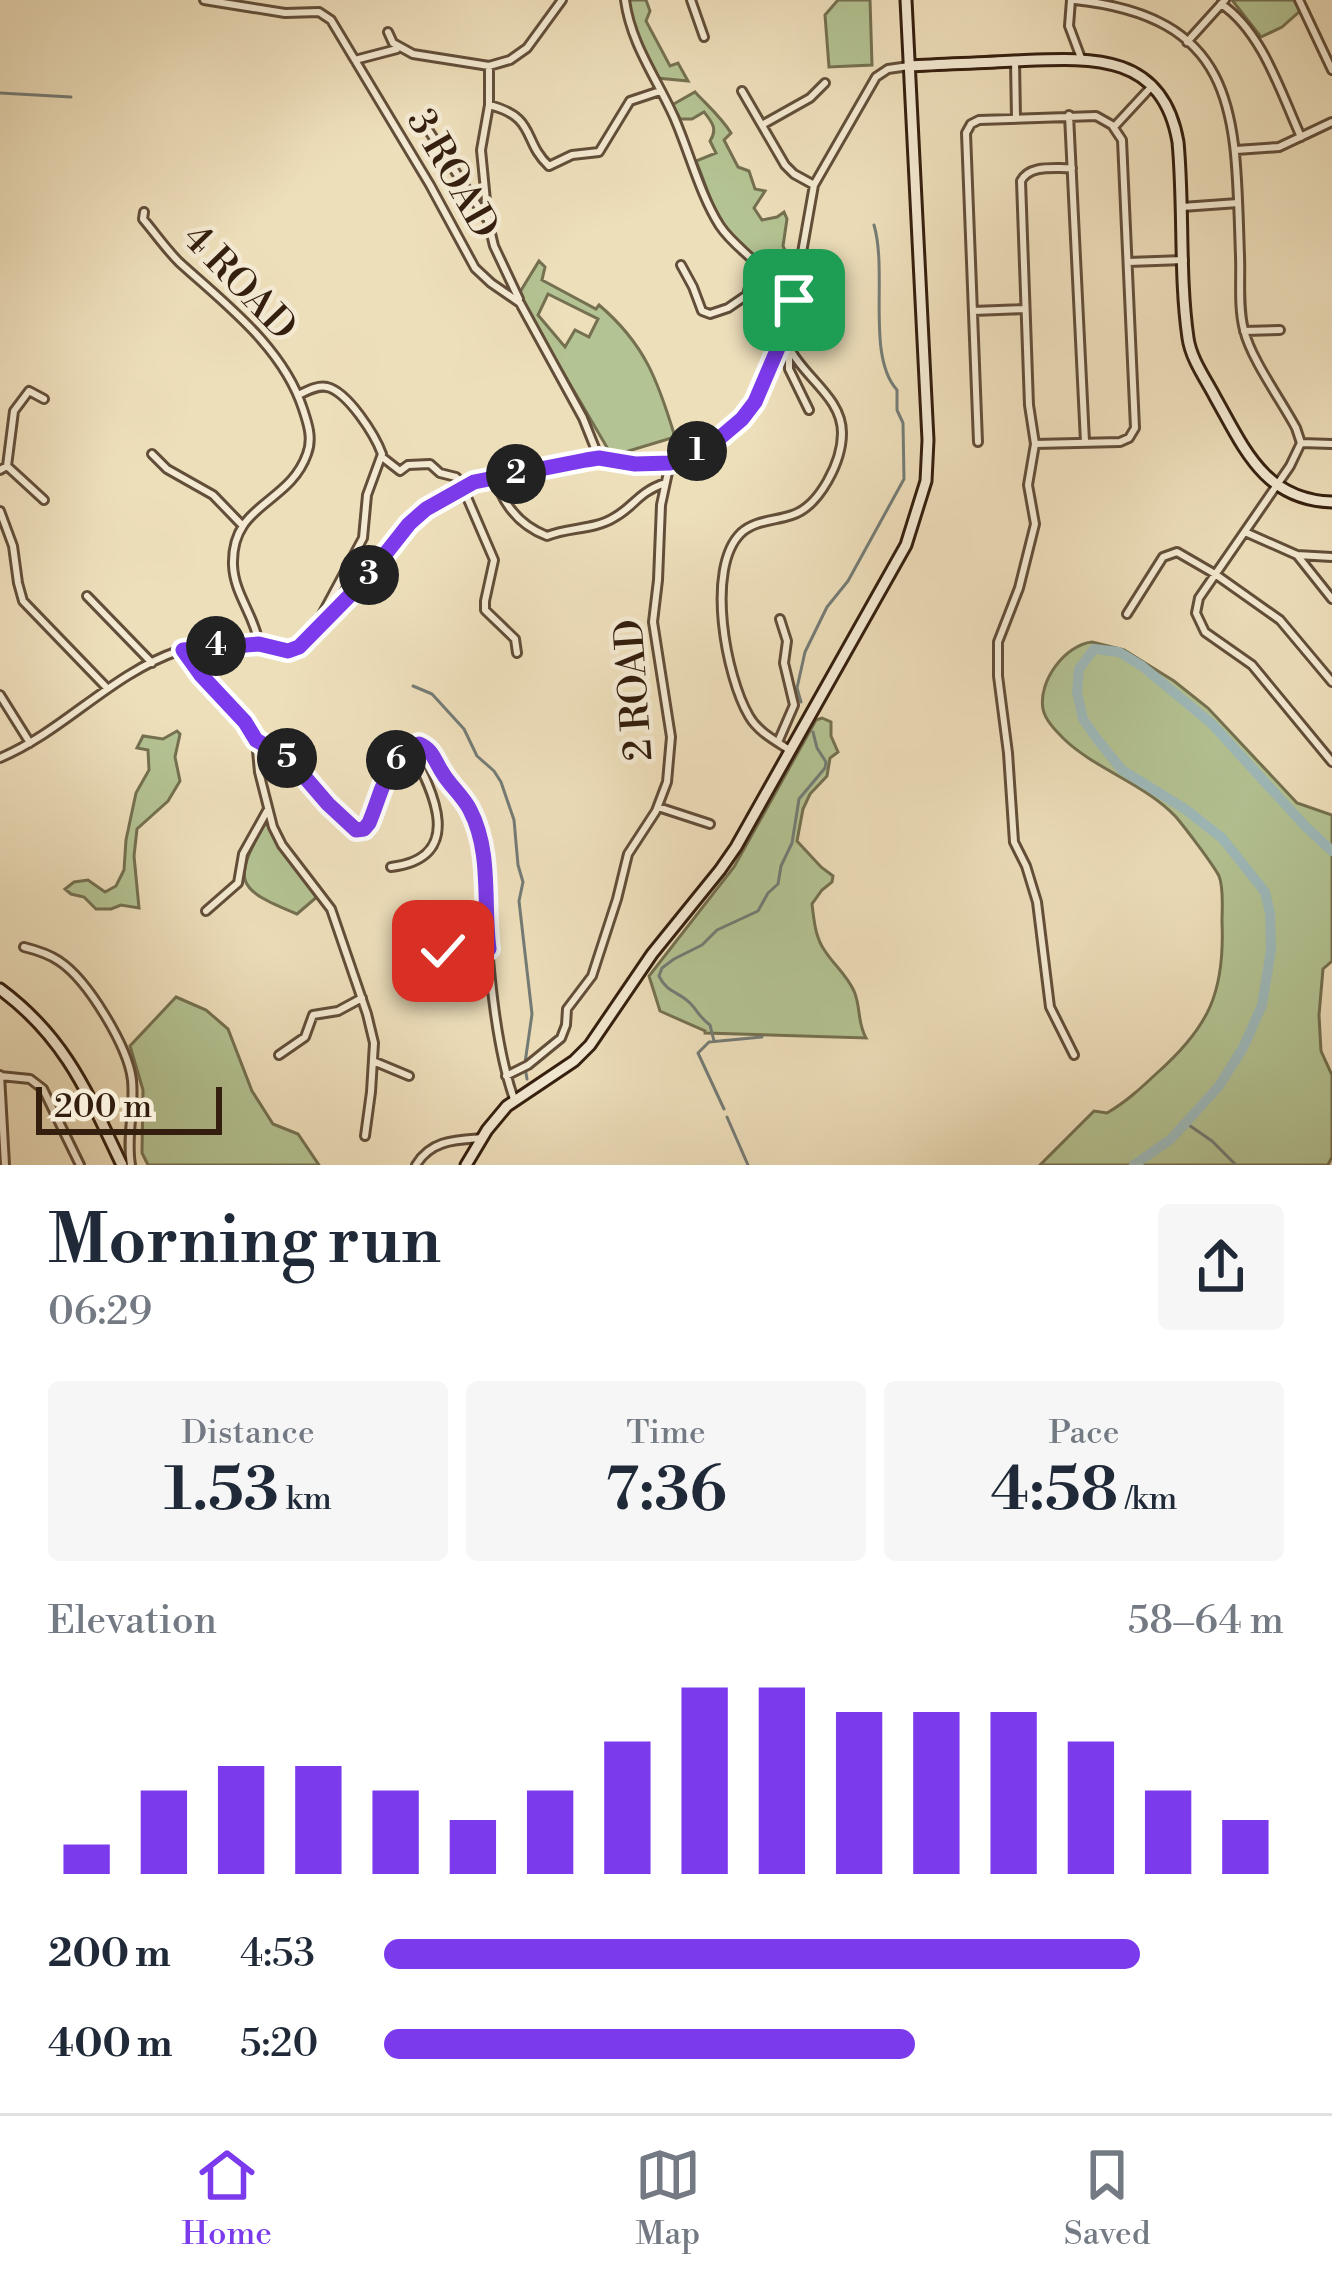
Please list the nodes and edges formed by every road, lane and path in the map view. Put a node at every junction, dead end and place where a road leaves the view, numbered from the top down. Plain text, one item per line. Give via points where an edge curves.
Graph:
1 (204, 0) edge
2 (562, 0) edge
3 (625, 0) edge
4 (691, 0) edge
5 (906, 0) edge
6 (1073, 0) edge
7 (1299, 0) edge
8 (325, 2) edge
9 (1223, 2) edge
10 (253, 3) edge
11 (1127, 4) edge
12 (325, 14) junction
13 (388, 32) dead end
14 (704, 37) dead end
15 (1187, 42) junction
16 (401, 49) junction
17 (1081, 58) junction
18 (356, 60) junction
19 (1015, 61) junction
20 (489, 66) junction
21 (909, 66) junction
22 (1332, 70) edge
23 (825, 83) dead end
24 (1152, 86) junction
25 (660, 91) junction
26 (742, 91) dead end
27 (489, 106) junction
28 (1069, 116) junction
29 (1016, 118) junction
30 (1332, 122) edge
31 (425, 125) dead end
32 (762, 125) junction
33 (1114, 127) junction
34 (1301, 137) junction
35 (1236, 150) junction
36 (1072, 168) junction
37 (814, 185) junction
38 (1238, 203) junction
39 (1182, 207) junction
40 (144, 212) dead end
41 (488, 220) junction
42 (1184, 260) junction
43 (1128, 262) junction
44 (755, 263) junction
45 (681, 266) dead end
46 (520, 303) junction
47 (1025, 309) junction
48 (973, 311) junction
49 (1280, 329) dead end
50 (1244, 331) junction
51 (784, 334) junction
52 (790, 349) junction
53 (298, 395) junction
54 (44, 399) dead end
55 (809, 410) dead end
56 (978, 442) dead end
57 (1035, 443) junction
58 (1085, 443) junction
59 (1300, 443) junction
60 (1332, 443) edge
61 (152, 454) dead end
62 (382, 457) junction
63 (599, 458) junction
64 (670, 463) junction
65 (3, 468) edge
66 (495, 477) junction
67 (665, 483) junction
68 (1276, 484) junction
69 (464, 487) junction
70 (44, 500) dead end
71 (1332, 502) edge
72 (0, 512) edge
73 (242, 524) junction
74 (1245, 532) junction
75 (1298, 555) junction
76 (1332, 557) edge
77 (1215, 574) junction
78 (87, 596) dead end
79 (1332, 599) edge
80 (1127, 614) dead end
81 (781, 619) dead end
82 (316, 628) junction
83 (259, 644) junction
84 (183, 650) junction
85 (517, 652) dead end
86 (152, 663) junction
87 (1332, 682) edge
88 (107, 688) junction
89 (0, 695) edge
90 (256, 740) junction
91 (778, 742) junction
92 (30, 743) junction
93 (410, 748) junction
94 (791, 751) junction
95 (0, 758) edge
96 (1332, 762) edge
97 (658, 807) junction
98 (267, 811) junction
99 (710, 824) dead end
100 (391, 867) dead end
101 (206, 911) dead end
102 (436, 938) dead end
103 (24, 947) dead end
104 (489, 949) junction
105 (0, 989) edge
106 (362, 998) junction
107 (279, 1055) dead end
108 (1074, 1055) dead end
109 (373, 1061) junction
110 (0, 1075) edge
111 (410, 1076) dead end
112 (506, 1076) junction
113 (514, 1099) junction
114 (365, 1136) dead end
115 (482, 1138) junction
116 (5, 1165) edge
117 (80, 1165) edge
118 (126, 1165) edge
119 (416, 1165) edge
120 (466, 1165) edge

1 - 10 street
2 - 20 street via 527,48
3 - 25 street
4 - 14 street
5 - 21 main road
6 - 11 street
6 - 17 street via 1070,26
7 - 22 street
8 - 12 street
9 - 15 street
9 - 34 street via 1253,35
10 - 12 street
11 - 15 street
12 - 18 street, 3 ROAD
13 - 16 street
15 - 35 street via 1224,94
16 - 18 street
16 - 20 street
17 - 19 main road
17 - 24 main road via 1116,64
18 - 46 street, 3 ROAD via 475,268
19 - 21 main road
19 - 29 street
20 - 27 street
21 - 37 street via 883,71 871,83
21 - 94 main road via 926,481 906,545
23 - 32 street
24 - 33 street
24 - 39 main road via 1176,130
25 - 27 street via 630,101 599,152 549,166 521,120
25 - 44 street via 716,219
26 - 32 street
27 - 41 street via 481,150
28 - 29 street
28 - 33 street via 1096,116
28 - 36 street
29 - 48 street via 979,120 967,133
30 - 34 street
31 - 41 street
32 - 37 street via 789,170
33 - 43 street via 1123,140
34 - 35 street
35 - 38 street
36 - 47 street via 1030,171 1021,181
36 - 58 street
37 - 51 street
38 - 39 street
38 - 50 street
39 - 42 main road
40 - 53 street, 4 ROAD via 174,257 267,346
41 - 46 street
42 - 43 street
42 - 68 main road via 1195,360 1252,461
43 - 58 street via 1136,428 1124,441
44 - 45 street via 747,295 710,314
44 - 51 street via 775,291
46 - 63 street, 3 ROAD
47 - 48 street
47 - 57 street
48 - 56 street
49 - 50 street
50 - 59 street
51 - 52 street
51 - 64 street via 742,419
52 - 55 street via 789,368
52 - 91 street via 837,412 840,447 811,505 748,527 734,541 722,610 745,709
53 - 62 street via 334,390 370,428
53 - 73 street, 4 ROAD via 310,435 305,460
54 - 65 street via 29,391 14,411
57 - 58 street
57 - 108 street via 1028,485 1035,524 998,642 998,676 1014,842 1037,902 1050,1007
59 - 60 street
59 - 68 street
61 - 73 street
62 - 69 street via 400,471 430,464
62 - 82 street via 363,538
63 - 64 street
63 - 66 street
64 - 67 street, 2 ROAD
65 - 70 street
66 - 67 street via 511,512 547,536 610,520
66 - 69 street
67 - 97 street, 2 ROAD via 653,622 671,747
68 - 71 main road
68 - 74 street
69 - 82 street via 416,517
69 - 85 street via 494,560 485,610
72 - 88 street via 23,602
73 - 83 street via 233,572
74 - 75 street
74 - 77 street
75 - 76 street
75 - 79 street
77 - 80 street via 1169,553
77 - 87 street via 1280,620
77 - 96 street via 1196,602 1201,627 1252,665
78 - 86 street
81 - 91 street via 794,705
82 - 83 street via 294,650
83 - 84 street
84 - 86 street
84 - 90 street
86 - 88 street
88 - 92 street
89 - 92 street
90 - 93 street via 291,761 359,831 393,764
90 - 98 street
91 - 94 street
92 - 95 street
93 - 100 street via 439,826 426,855
93 - 104 street via 430,751 475,820
94 - 113 main road via 720,870 590,1045
97 - 99 street
97 - 112 street, 2 ROAD via 628,854 592,976 567,1009 561,1038
98 - 101 street via 238,884
98 - 106 street via 282,845 332,909
102 - 104 street via 447,954
103 - 118 street via 71,970 116,1035 133,1087
104 - 112 street
105 - 118 main road via 61,1048
106 - 107 street via 313,1015 305,1037
106 - 109 street
109 - 111 street
109 - 114 street
110 - 116 street
110 - 117 street via 23,1076 43,1089
112 - 113 street
113 - 115 main road
115 - 119 street via 438,1144
115 - 120 main road

